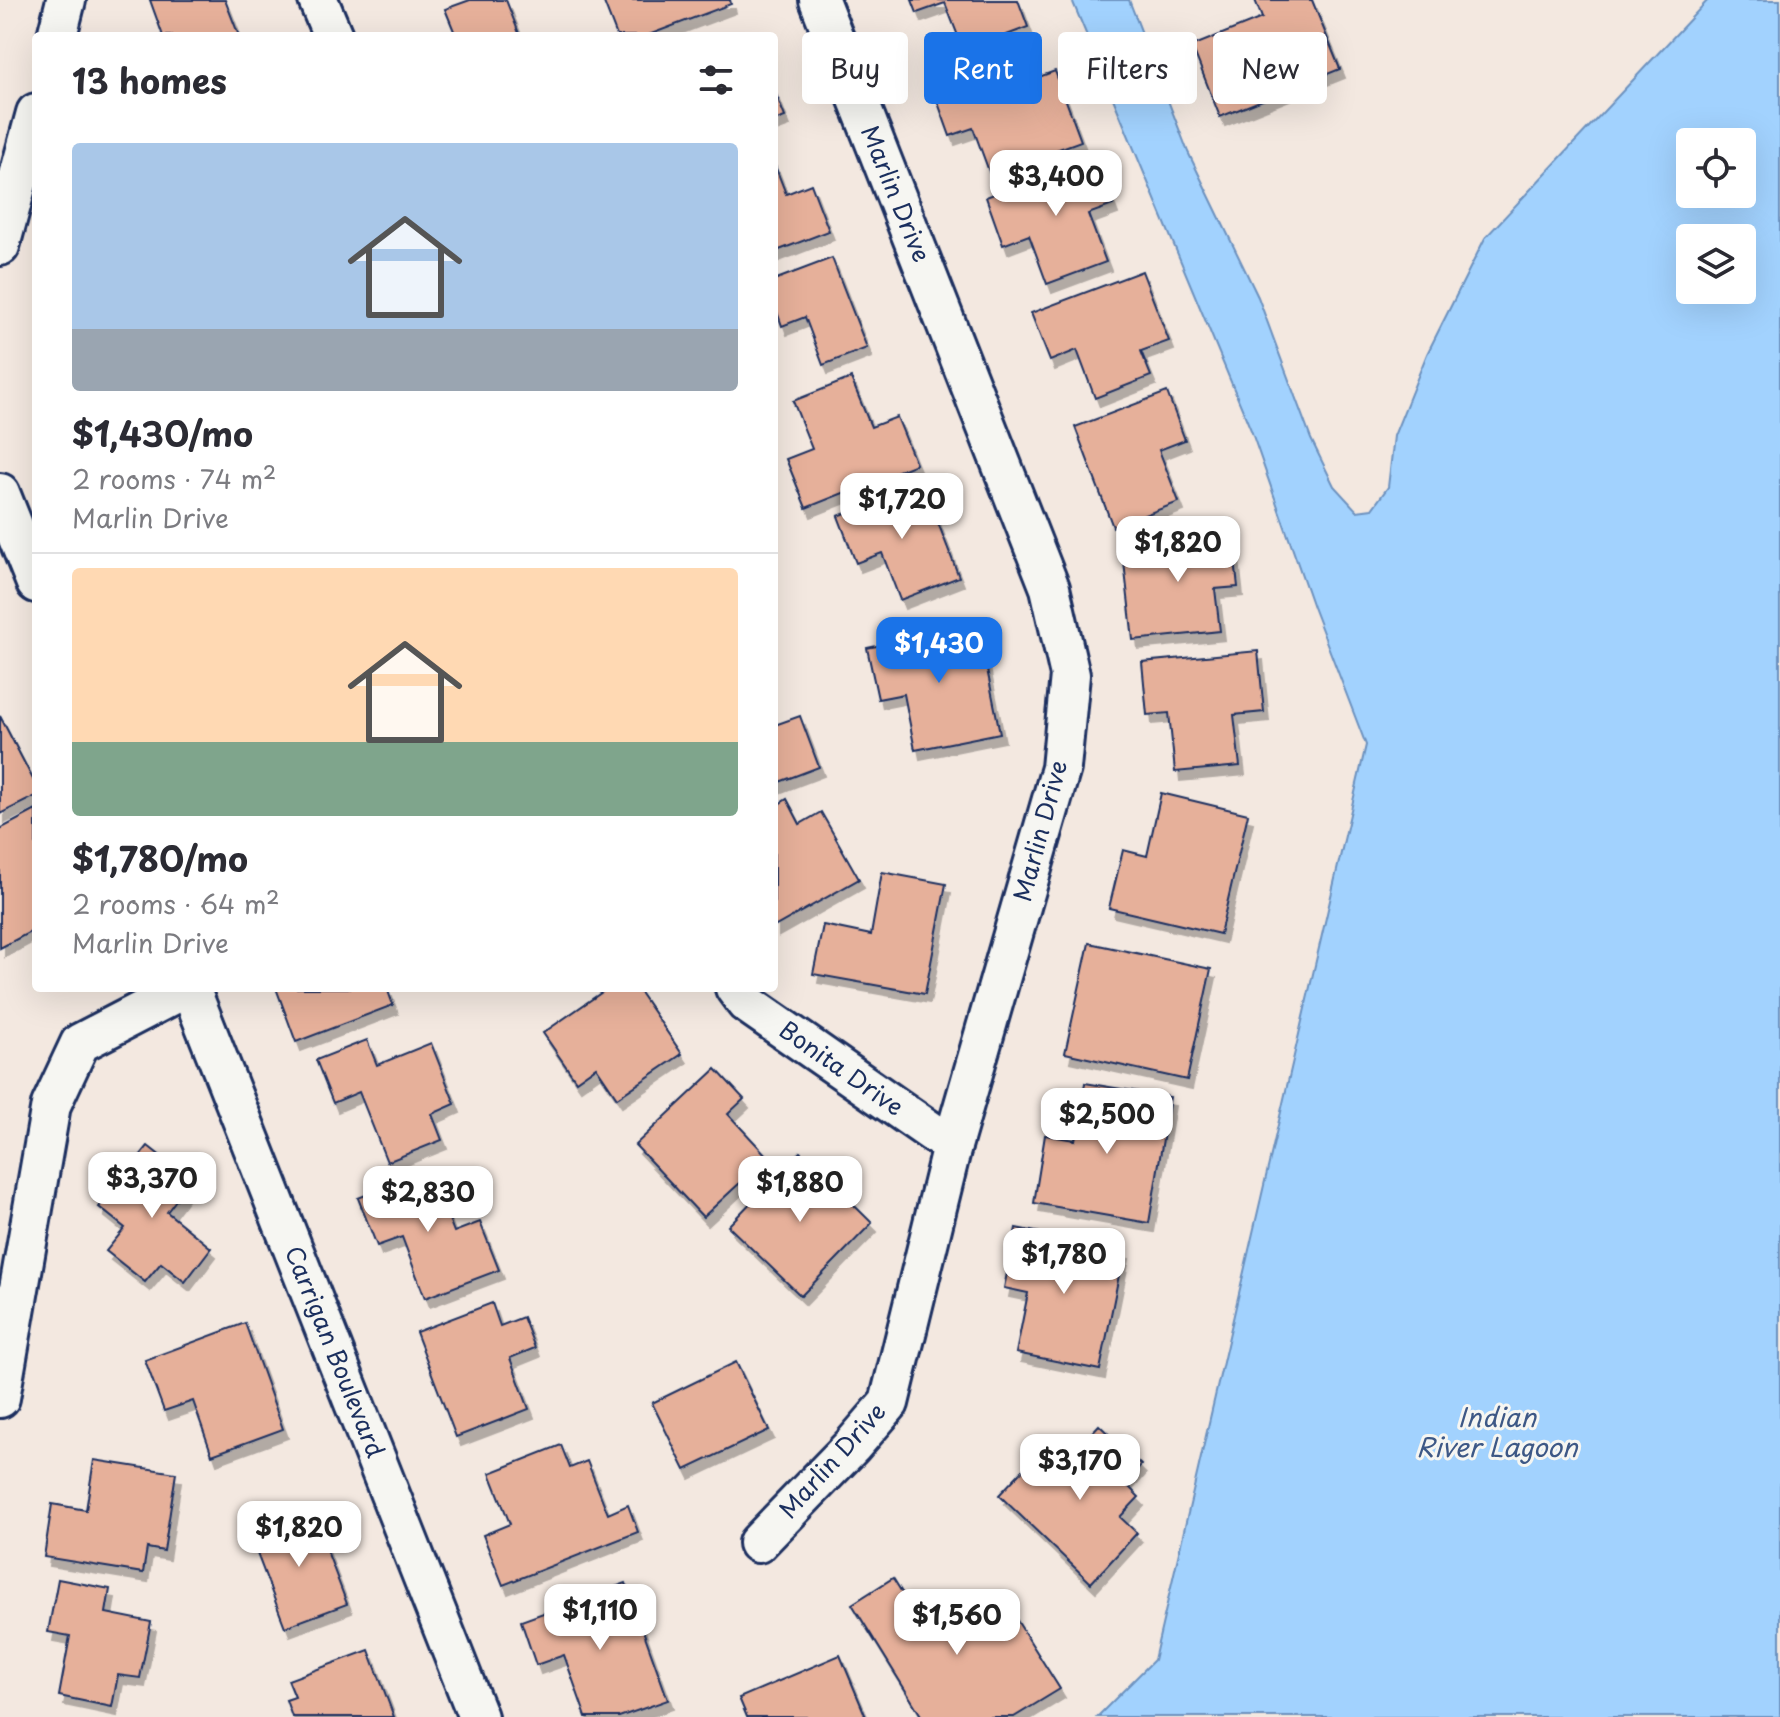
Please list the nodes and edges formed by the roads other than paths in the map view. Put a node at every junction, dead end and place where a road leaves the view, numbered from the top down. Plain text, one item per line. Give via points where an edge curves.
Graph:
1 (66, 0) edge
2 (318, 0) edge
3 (819, 0) edge
4 (58, 32) edge
5 (331, 32) edge
6 (32, 128) edge
7 (0, 246) edge
8 (0, 493) edge
9 (32, 573) edge
10 (180, 992) edge
11 (190, 992) edge
12 (738, 992) edge
13 (952, 1146) junction
14 (0, 1398) edge
15 (758, 1543) dead end
16 (478, 1717) edge

1 - 4 street
2 - 5 street
3 - 13 street, Marlin Drive via 1050,588 1070,675 1061,768
6 - 7 street
8 - 9 street
10 - 14 street via 80,1043 51,1105
11 - 16 street, Carrigan Boulevard
12 - 13 street, Bonita Drive via 746,1003
13 - 15 street, Marlin Drive via 889,1403

